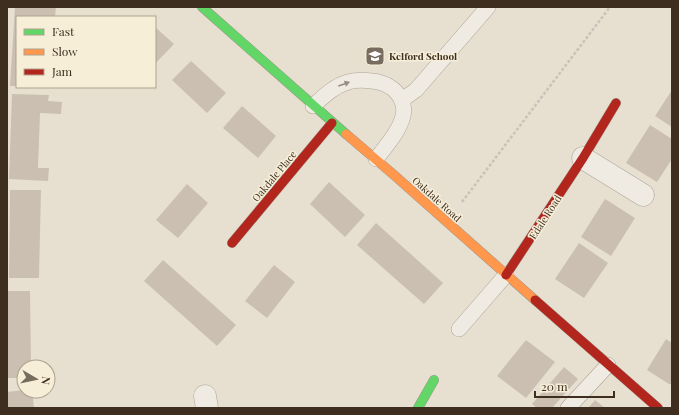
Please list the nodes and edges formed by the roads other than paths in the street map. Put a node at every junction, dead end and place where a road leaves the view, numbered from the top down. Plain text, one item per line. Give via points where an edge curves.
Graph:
1 (202, 7) edge
2 (488, 7) edge
3 (402, 100) junction
4 (616, 103) dead end
5 (313, 106) junction
6 (332, 123) junction
7 (583, 158) junction
8 (376, 160) junction
9 (643, 195) dead end
10 (232, 243) dead end
11 (506, 275) junction
12 (459, 329) dead end
13 (608, 365) junction
14 (434, 380) dead end
15 (418, 408) edge
16 (568, 408) edge
17 (658, 408) edge

1 - 5 street, Oakdale Road
2 - 3 lane via 416,90
5 -> 3 lane via 334,88 349,81 370,80 390,86
3 - 8 lane via 404,114 398,130
4 - 7 street, Edale Road
5 - 6 street, Oakdale Road
6 - 8 street, Oakdale Road
6 - 10 street, Oakdale Place
7 - 9 street
7 - 11 street, Edale Road
8 - 11 street, Oakdale Road
11 - 12 lane
11 - 13 street, Oakdale Road
13 - 16 lane
13 - 17 street, Oakdale Road
14 - 15 street

